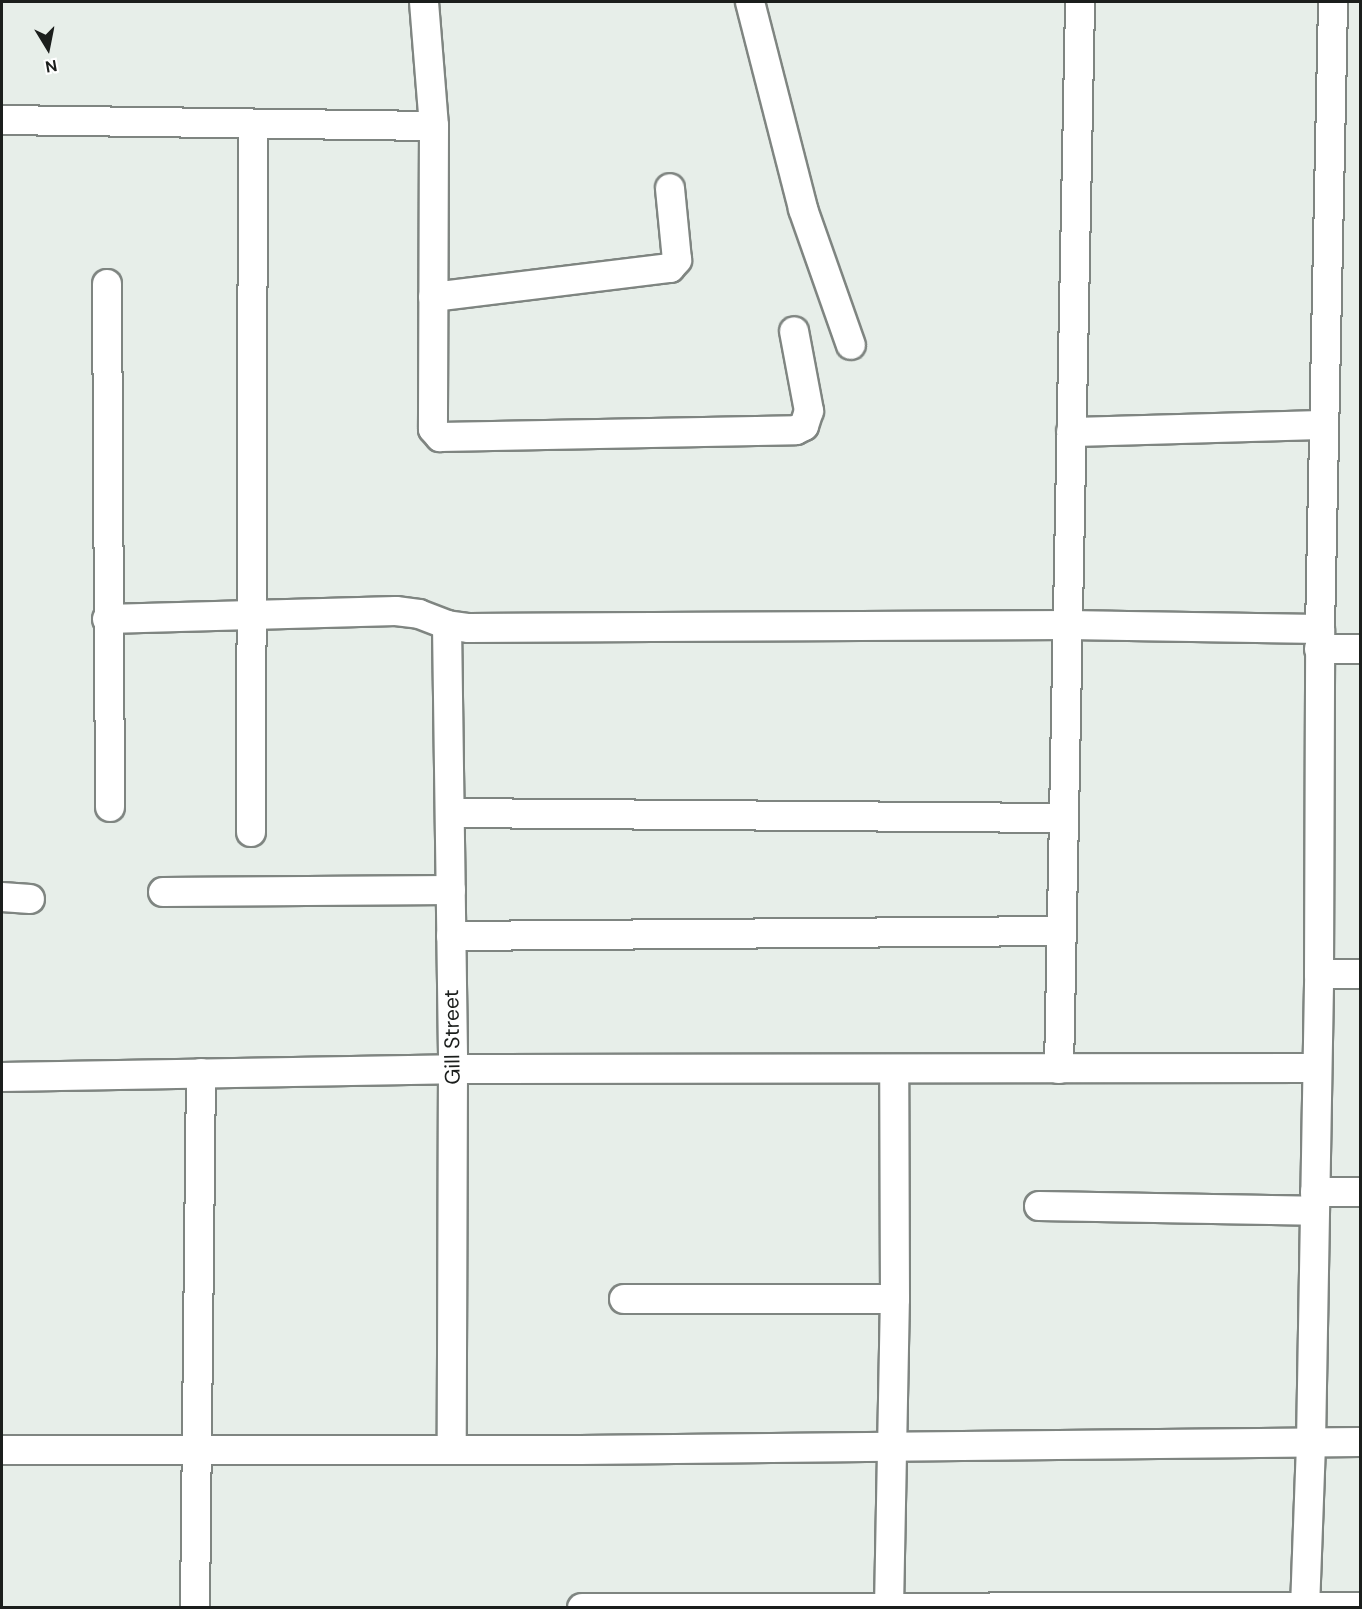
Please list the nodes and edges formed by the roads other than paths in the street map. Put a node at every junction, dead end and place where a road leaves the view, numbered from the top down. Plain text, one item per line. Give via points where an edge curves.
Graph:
1 (424, 2) edge
2 (750, 2) edge
3 (1080, 2) edge
4 (1333, 2) edge
5 (2, 120) edge
6 (253, 125) junction
7 (434, 126) junction
8 (670, 189) dead end
9 (106, 284) dead end
10 (433, 297) junction
11 (794, 331) dead end
12 (851, 345) dead end
13 (1324, 425) junction
14 (1071, 432) junction
15 (251, 614) junction
16 (107, 619) junction
17 (447, 625) junction
18 (1068, 625) junction
19 (1320, 639) junction
20 (1360, 649) edge
21 (110, 807) dead end
22 (450, 813) junction
23 (1064, 818) junction
24 (252, 832) dead end
25 (451, 890) junction
26 (163, 892) dead end
27 (2, 897) edge
28 (30, 899) dead end
29 (1062, 931) junction
30 (451, 936) junction
31 (1319, 974) junction
32 (1360, 974) edge
33 (1317, 1068) junction
34 (453, 1069) junction
35 (894, 1069) junction
36 (1059, 1069) junction
37 (201, 1073) junction
38 (2, 1077) edge
39 (1360, 1192) edge
40 (1314, 1201) junction
41 (1039, 1206) dead end
42 (624, 1299) dead end
43 (895, 1299) junction
44 (1311, 1443) junction
45 (1360, 1443) edge
46 (891, 1446) junction
47 (452, 1449) junction
48 (2, 1450) edge
49 (198, 1451) junction
50 (889, 1607) edge
51 (1305, 1607) edge
52 (1360, 1607) edge
53 (195, 1608) edge
54 (582, 1608) edge

1 - 7 street
2 - 12 street via 803,209
3 - 14 street
4 - 13 street
5 - 6 street
6 - 7 street
6 - 15 street
7 - 10 street
8 - 10 street via 676,260 670,268
9 - 16 street
10 - 11 street via 433,429 440,437 796,430 804,426 809,411
13 - 14 street
13 - 19 street
14 - 18 street
15 - 16 street
15 - 17 street via 396,611 419,614
15 - 24 street
16 - 21 street
17 - 18 street
17 - 22 street, Gill Street
18 - 19 street
18 - 23 street
19 - 20 street
19 - 31 street
22 - 23 street
22 - 25 street, Gill Street
23 - 29 street
25 - 26 street
25 - 30 street, Gill Street
27 - 28 street
29 - 30 street
29 - 36 street
30 - 34 street, Gill Street
31 - 32 street
31 - 33 street
33 - 36 street
33 - 40 street
34 - 35 street
34 - 37 street
34 - 47 street, Gill Street
35 - 36 street
35 - 43 street
37 - 38 street
37 - 49 street
39 - 40 street
40 - 41 street
40 - 44 street
42 - 43 street
43 - 46 street
44 - 45 street
44 - 46 street
44 - 51 street
46 - 47 street
46 - 50 street
47 - 49 street
48 - 49 street
49 - 53 street
50 - 51 street
50 - 54 street
51 - 52 street

